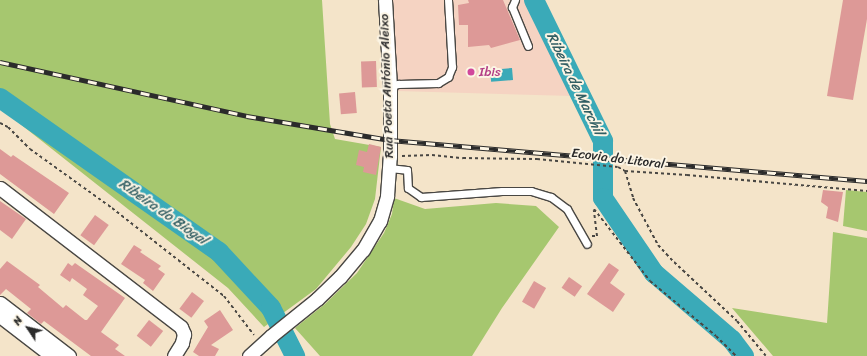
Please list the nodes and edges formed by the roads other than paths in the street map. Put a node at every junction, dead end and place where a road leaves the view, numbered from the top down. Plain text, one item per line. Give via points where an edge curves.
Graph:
1 (385, 0) edge
2 (448, 0) edge
3 (515, 0) edge
4 (528, 46) dead end
5 (390, 87) junction
6 (390, 162) junction
7 (0, 188) edge
8 (588, 244) dead end
9 (0, 303) edge
10 (0, 316) edge
11 (52, 356) edge
12 (70, 356) edge
13 (174, 356) edge
14 (249, 356) edge

1 - 5 street, Rua Poeta António Aleixo
2 - 5 lane via 452,67 448,77 438,83 398,84
3 - 4 lane via 512,7
5 - 6 street, Rua Poeta António Aleixo
6 - 8 lane via 407,170 408,188 421,197 516,191 531,191 550,197 568,209
6 - 14 street, Rua Poeta António Aleixo via 387,196 380,222 363,250 317,299
7 - 13 street via 181,327 184,334 182,343
9 - 12 street
10 - 11 street

